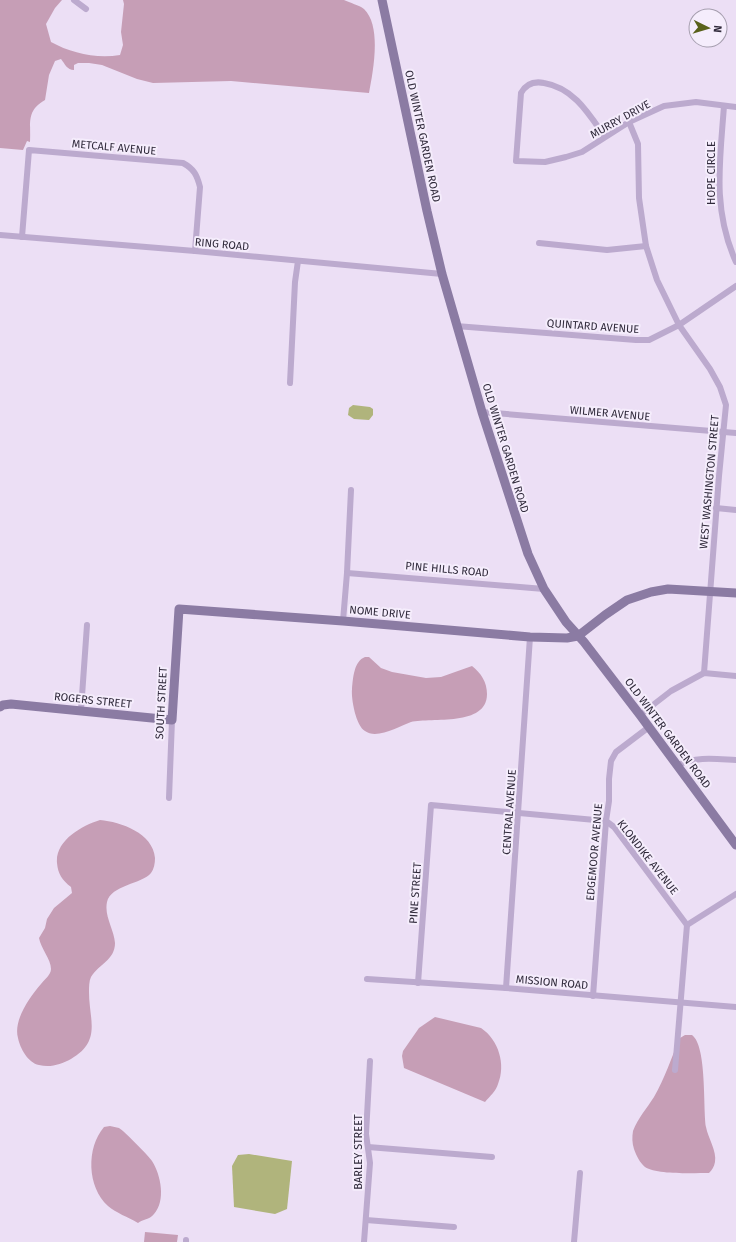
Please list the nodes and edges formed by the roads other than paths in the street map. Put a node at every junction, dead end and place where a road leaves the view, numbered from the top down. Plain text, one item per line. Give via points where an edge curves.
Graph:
1 (74, 0) edge
2 (382, 0) edge
3 (86, 9) dead end
4 (724, 106) junction
5 (736, 107) edge
6 (629, 122) junction
7 (605, 137) junction
8 (0, 235) edge
9 (22, 237) junction
10 (539, 243) dead end
11 (646, 246) junction
12 (195, 251) junction
13 (298, 261) junction
14 (736, 262) edge
15 (442, 274) junction
16 (736, 286) edge
17 (679, 324) junction
18 (456, 326) junction
19 (290, 383) dead end
20 (482, 412) junction
21 (724, 432) junction
22 (736, 433) edge
23 (351, 490) dead end
24 (716, 508) junction
25 (736, 510) edge
26 (347, 573) junction
27 (544, 589) junction
28 (710, 591) junction
29 (736, 593) edge
30 (179, 609) joint
31 (343, 621) junction
32 (87, 626) dead end
33 (578, 636) junction
34 (530, 637) junction
35 (704, 673) junction
36 (736, 676) edge
37 (0, 707) edge
38 (80, 710) junction
39 (640, 715) junction
40 (172, 720) junction
41 (649, 727) junction
42 (736, 760) edge
43 (678, 765) junction
44 (169, 798) dead end
45 (430, 805) joint
46 (519, 813) junction
47 (606, 821) junction
48 (736, 845) edge
49 (736, 894) edge
50 (688, 925) junction
51 (367, 979) dead end
52 (418, 983) junction
53 (506, 988) junction
54 (593, 996) junction
55 (681, 1002) junction
56 (736, 1007) edge
57 (370, 1061) dead end
58 (675, 1070) dead end
59 (368, 1147) junction
60 (492, 1157) dead end
61 (580, 1173) dead end
62 (366, 1220) junction
63 (454, 1227) dead end
64 (364, 1242) edge
65 (574, 1242) edge

1 - 3 street
2 - 15 main road, OLD WINTER GARDEN ROAD
4 - 5 street, MURRY DRIVE
4 - 6 street, MURRY DRIVE via 696,102 664,106
4 - 14 street, HOPE CIRCLE via 719,196 723,226
6 - 7 street, MURRY DRIVE
6 - 11 street, WEST WASHINGTON STREET via 638,144 639,198
7 - 7 street, MURRY DRIVE via 582,152 566,157 545,162 516,161 521,93 529,84 554,84 568,92 584,107
8 - 9 street, RING ROAD
9 - 12 street, RING ROAD
9 - 12 street, METCALF AVENUE via 29,150 183,163 191,167 200,187
10 - 11 street via 607,250
11 - 17 street, WEST WASHINGTON STREET via 657,280
12 - 13 street, RING ROAD
13 - 15 street, RING ROAD
13 - 19 street
15 - 18 main road, OLD WINTER GARDEN ROAD
16 - 17 street, QUINTARD AVENUE
17 - 18 street, QUINTARD AVENUE via 649,340
17 - 21 street, WEST WASHINGTON STREET via 720,387 726,405
18 - 20 main road, OLD WINTER GARDEN ROAD
20 - 21 street, WILMER AVENUE
20 - 27 main road, OLD WINTER GARDEN ROAD via 528,554
21 - 22 street, WILMER AVENUE
21 - 24 street, WEST WASHINGTON STREET
23 - 26 street
24 - 25 street
24 - 28 street, WEST WASHINGTON STREET
26 - 27 street, PINE HILLS ROAD
26 - 31 street
27 - 33 main road, OLD WINTER GARDEN ROAD
28 - 29 main road
28 - 33 main road via 668,590 626,600
28 - 35 street, WEST WASHINGTON STREET
30 - 31 main road, NOME DRIVE
30 - 40 main road, SOUTH STREET
31 - 34 main road, NOME DRIVE
32 - 38 street
33 - 34 main road, NOME DRIVE
33 - 39 main road, OLD WINTER GARDEN ROAD
34 - 46 street, CENTRAL AVENUE
35 - 36 street
35 - 39 street via 671,691
37 - 38 main road, ROGERS STREET via 11,704
38 - 40 main road, ROGERS STREET
39 - 41 main road, OLD WINTER GARDEN ROAD
40 - 44 street, SOUTH STREET
41 - 43 main road, OLD WINTER GARDEN ROAD
41 - 47 street, EDGEMOOR AVENUE via 616,752 611,761
42 - 43 street via 706,758
43 - 48 main road, OLD WINTER GARDEN ROAD
45 - 46 street, KLONDIKE AVENUE
45 - 52 street, PINE STREET
46 - 47 street, KLONDIKE AVENUE
46 - 53 street, CENTRAL AVENUE
47 - 50 street, KLONDIKE AVENUE via 614,827
47 - 54 street, EDGEMOOR AVENUE
49 - 50 street
50 - 55 street
51 - 52 street, MISSION ROAD
52 - 53 street, MISSION ROAD
53 - 54 street, MISSION ROAD
54 - 55 street, MISSION ROAD
55 - 56 street, MISSION ROAD
55 - 58 street
57 - 59 street, BARLEY STREET via 366,1134
59 - 60 street
59 - 62 street, BARLEY STREET via 370,1162
61 - 65 street
62 - 63 street
62 - 64 street, BARLEY STREET

